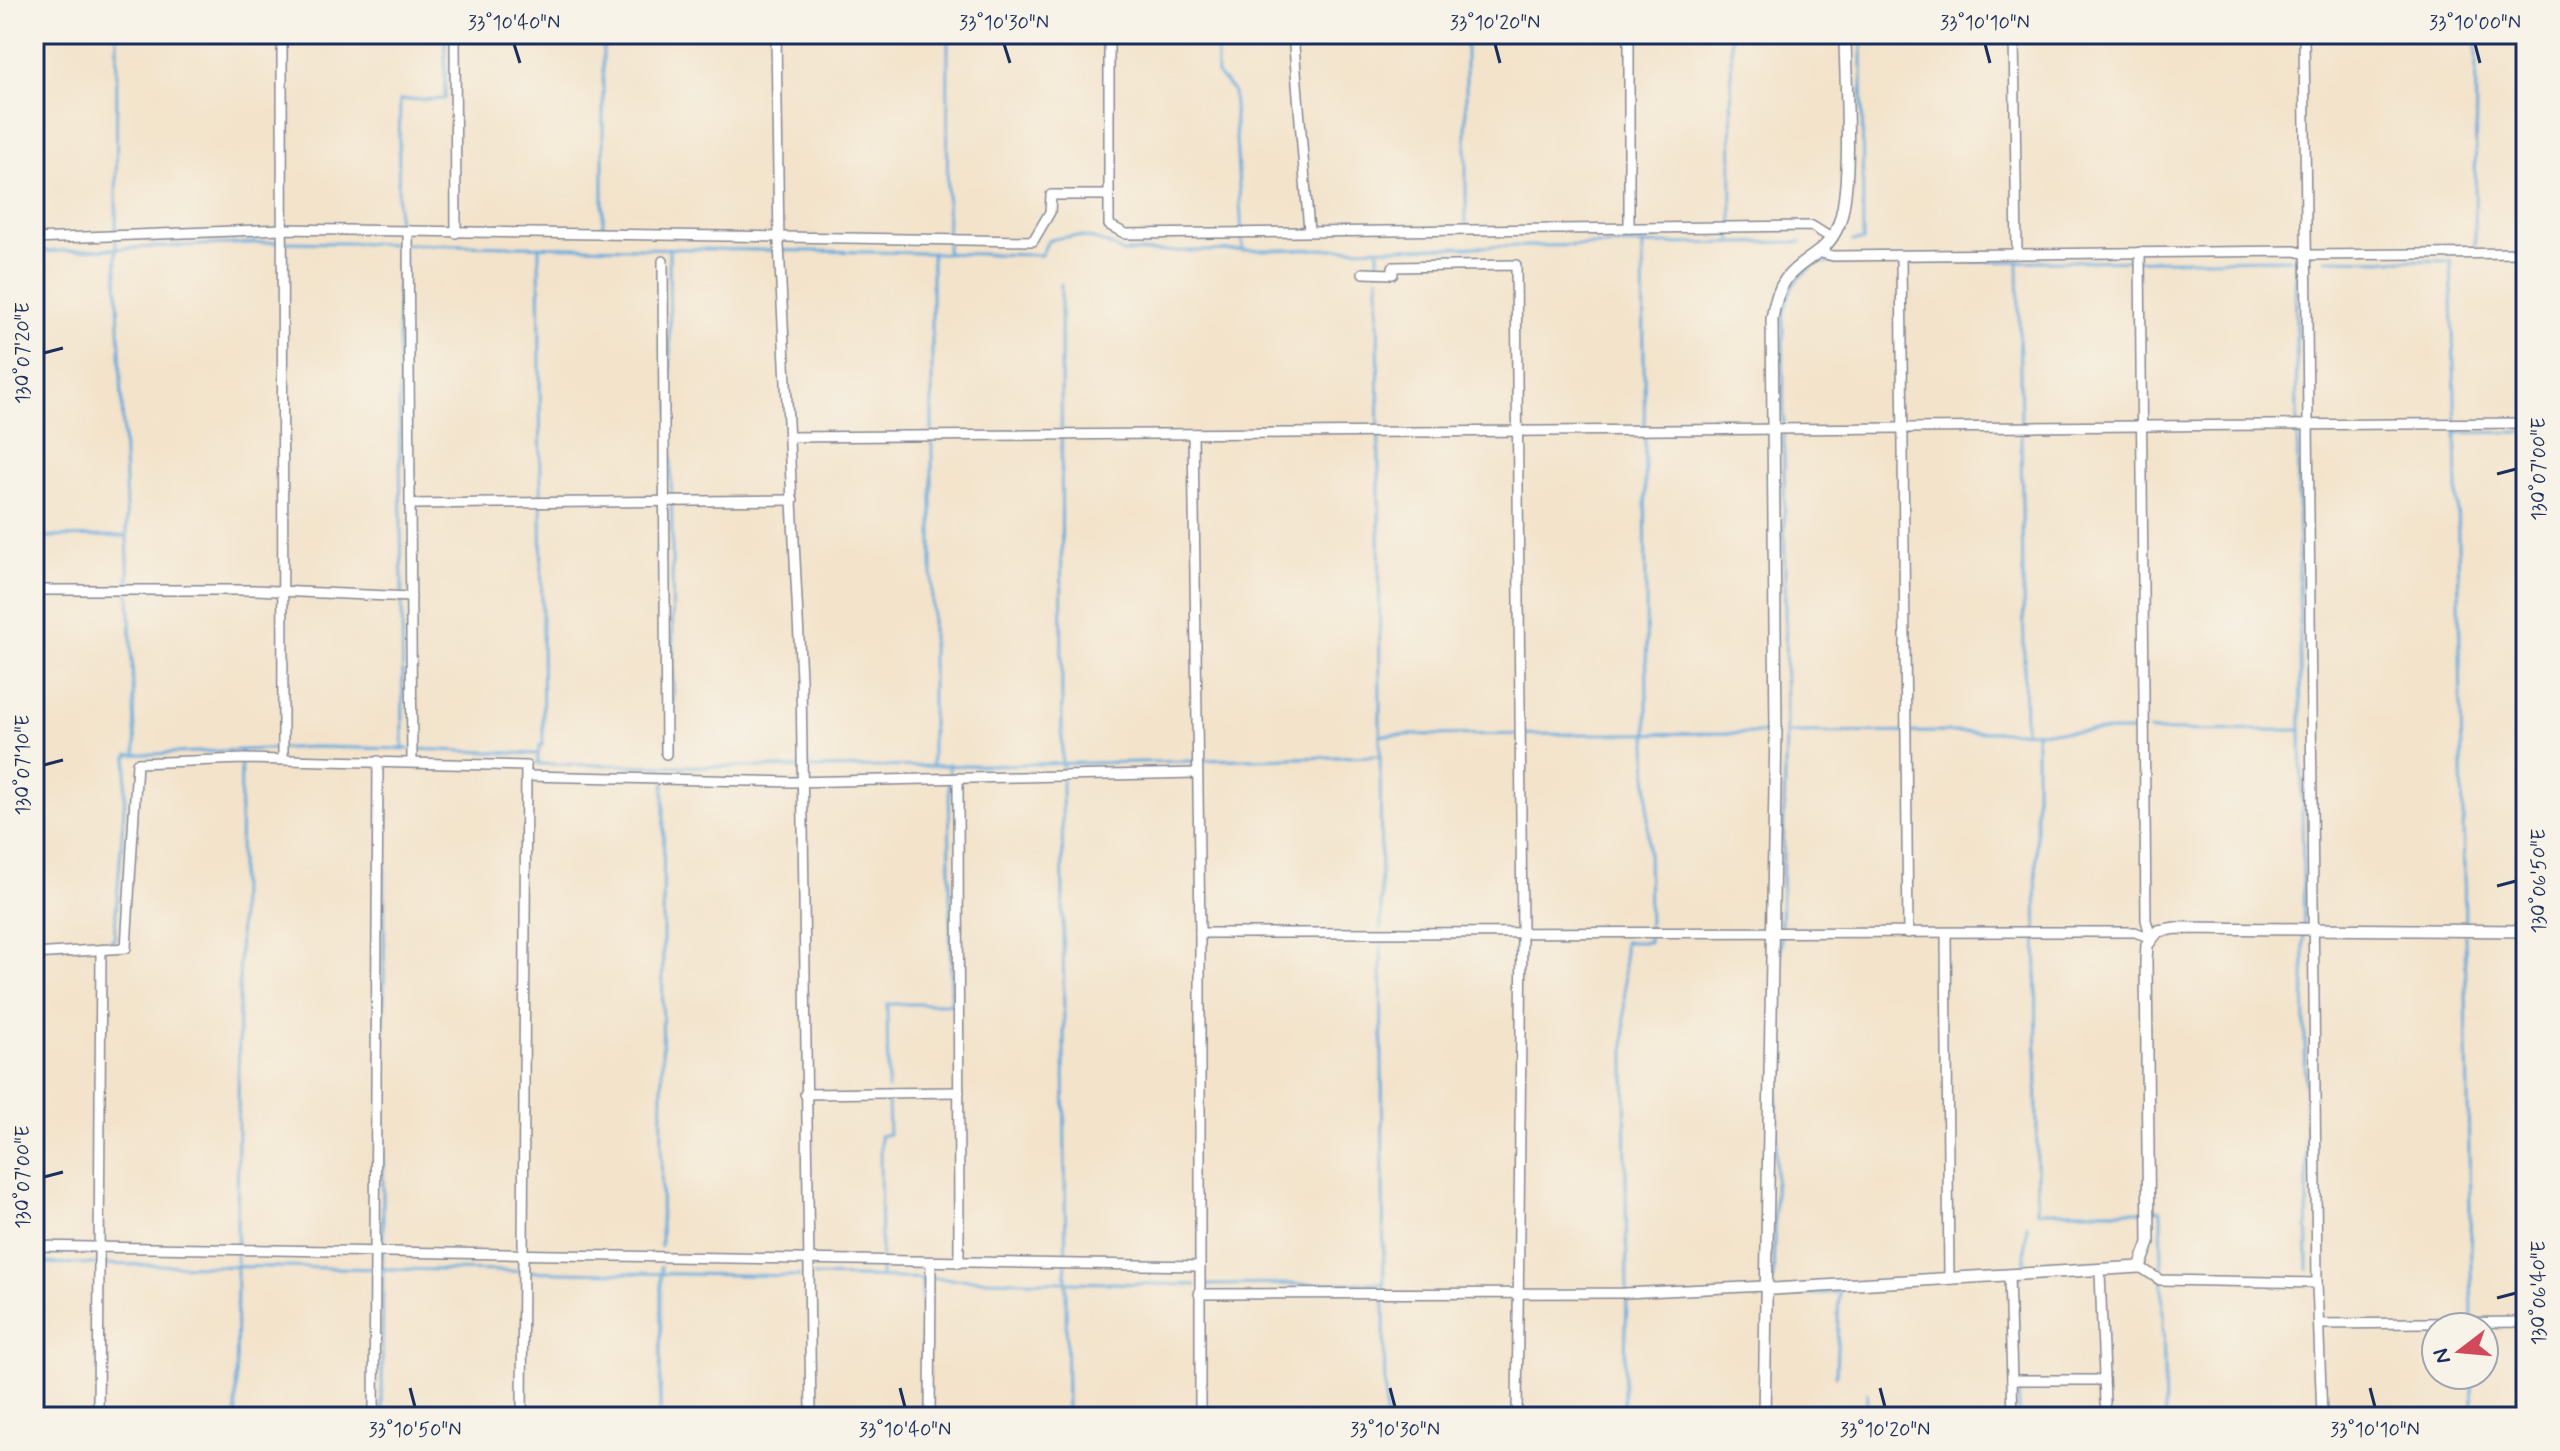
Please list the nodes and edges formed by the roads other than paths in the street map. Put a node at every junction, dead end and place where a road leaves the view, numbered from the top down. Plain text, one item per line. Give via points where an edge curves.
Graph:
1 (282, 34) edge
2 (455, 34) edge
3 (776, 34) edge
4 (1109, 34) edge
5 (1293, 34) edge
6 (1629, 34) edge
7 (1845, 34) edge
8 (2014, 34) edge
9 (2304, 34) edge
10 (1109, 195) junction
11 (1629, 228) junction
12 (1309, 231) junction
13 (456, 233) junction
14 (404, 237) junction
15 (282, 238) junction
16 (34, 239) edge
17 (779, 244) junction
18 (1824, 245) junction
19 (2304, 253) junction
20 (2526, 253) edge
21 (2017, 254) junction
22 (2140, 258) junction
23 (1901, 260) junction
24 (663, 261) dead end
25 (1371, 274) dead end
26 (2526, 423) edge
27 (2301, 426) junction
28 (2142, 429) junction
29 (1904, 430) junction
30 (1780, 431) junction
31 (1517, 433) junction
32 (1193, 434) junction
33 (789, 437) junction
34 (793, 500) junction
35 (669, 502) junction
36 (410, 504) junction
37 (34, 590) edge
38 (282, 592) junction
39 (405, 597) junction
40 (283, 752) junction
41 (413, 753) junction
42 (666, 754) dead end
43 (382, 761) junction
44 (1197, 765) junction
45 (801, 772) junction
46 (527, 776) junction
47 (952, 778) junction
48 (2307, 931) junction
49 (2526, 931) edge
50 (1200, 933) junction
51 (1522, 933) junction
52 (1908, 933) junction
53 (1946, 933) junction
54 (1777, 934) junction
55 (2151, 938) junction
56 (101, 951) junction
57 (34, 954) edge
58 (959, 1092) junction
59 (805, 1094) junction
60 (34, 1246) edge
61 (99, 1247) junction
62 (380, 1252) junction
63 (522, 1254) junction
64 (807, 1259) junction
65 (931, 1262) junction
66 (959, 1263) junction
67 (1199, 1266) junction
68 (2140, 1267) junction
69 (2100, 1272) junction
70 (2017, 1275) junction
71 (1949, 1278) junction
72 (2317, 1283) junction
73 (1765, 1286) junction
74 (1199, 1288) junction
75 (1518, 1293) junction
76 (2526, 1322) edge
77 (2319, 1324) junction
78 (2017, 1380) junction
79 (2104, 1380) junction
80 (2105, 1403) dead end
81 (98, 1417) edge
82 (374, 1417) edge
83 (522, 1417) edge
84 (811, 1417) edge
85 (930, 1417) edge
86 (1200, 1417) edge
87 (1517, 1417) edge
88 (1764, 1417) edge
89 (2013, 1417) edge
90 (2322, 1417) edge

1 - 15 street
2 - 13 street
3 - 17 street
4 - 10 street
5 - 12 street
6 - 11 street
7 - 18 street via 1844,205
8 - 21 street
9 - 19 street
10 - 12 street via 1109,225 1126,234
10 - 17 street via 1051,195 1050,212 1033,241
11 - 12 street
11 - 18 street via 1812,226
13 - 14 street
13 - 17 street via 602,233
14 - 15 street
14 - 36 street
15 - 16 street
15 - 38 street
17 - 33 street
18 - 23 street via 1833,256
18 - 30 street via 1791,270 1775,298
19 - 20 street
19 - 22 street
19 - 27 street
21 - 22 street
21 - 23 street
22 - 28 street
23 - 29 street
24 - 35 street
25 - 31 street via 1393,274 1393,267 1516,265
26 - 27 street
27 - 28 street
27 - 48 street
28 - 29 street
28 - 55 street via 2146,920
29 - 30 street
29 - 52 street
30 - 31 street
30 - 54 street
31 - 32 street
31 - 51 street
32 - 33 street
32 - 44 street
33 - 34 street
34 - 35 street
34 - 45 street
35 - 36 street
35 - 42 street
36 - 39 street
37 - 38 street
38 - 39 street
38 - 40 street
39 - 41 street
40 - 43 street
40 - 56 street via 137,763 126,948
41 - 43 street
41 - 46 street via 526,766
43 - 62 street
44 - 47 street
44 - 50 street
45 - 46 street via 665,780
45 - 47 street
45 - 59 street
46 - 63 street
47 - 58 street
48 - 49 street
48 - 55 street via 2176,928
48 - 72 street
50 - 51 street
50 - 67 street
51 - 54 street
51 - 75 street
52 - 53 street
52 - 54 street
53 - 55 street via 2135,932
53 - 71 street
54 - 73 street
55 - 68 street via 2146,960 2149,1243
56 - 57 street
56 - 61 street
58 - 59 street
58 - 66 street
59 - 64 street
60 - 61 street
61 - 62 street
61 - 81 street
62 - 63 street
62 - 82 street via 375,1270
63 - 64 street
63 - 83 street
64 - 65 street
64 - 84 street
65 - 66 street
65 - 85 street
66 - 67 street
67 - 74 street
68 - 69 street
68 - 72 street via 2163,1280
69 - 70 street
69 - 79 street
70 - 71 street
70 - 78 street
71 - 73 street
72 - 77 street
73 - 75 street
73 - 88 street
74 - 75 street via 1377,1295
74 - 86 street
75 - 87 street
76 - 77 street
77 - 90 street
78 - 79 street
78 - 89 street
79 - 80 street

